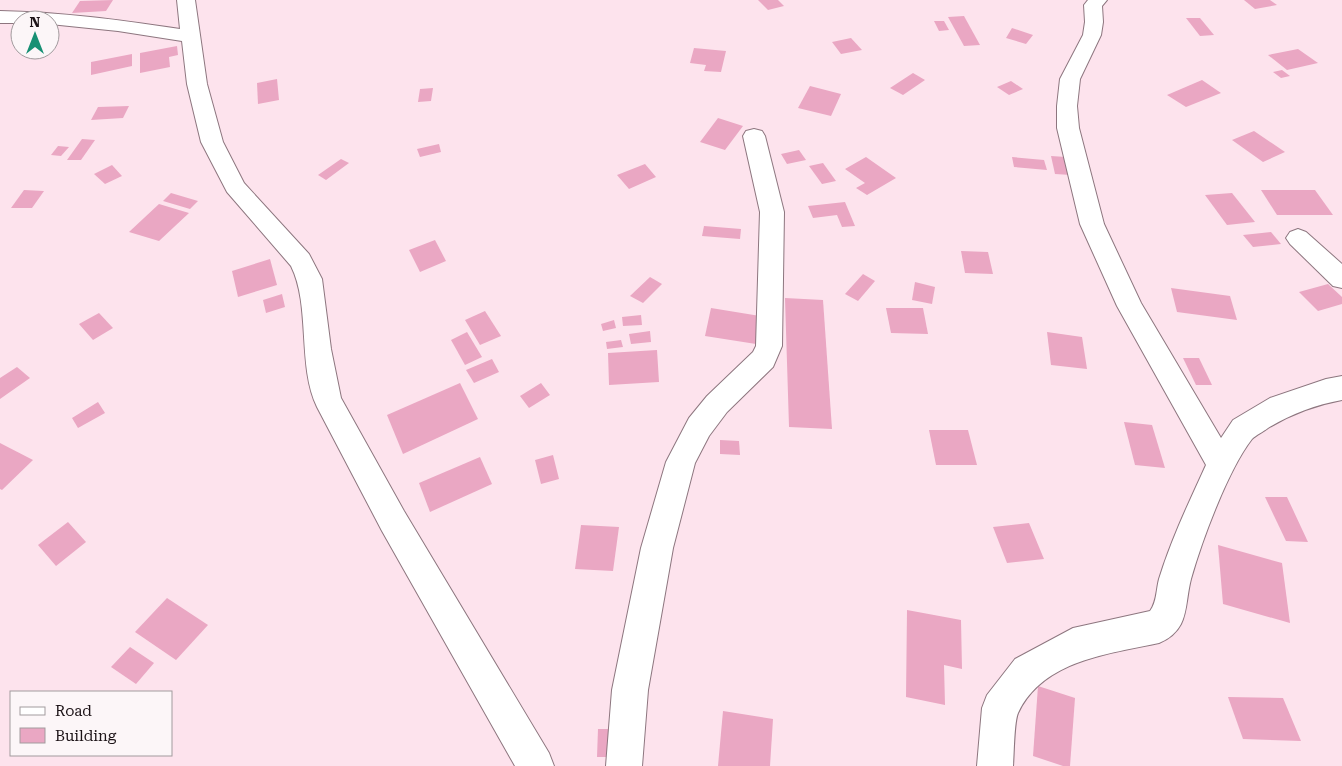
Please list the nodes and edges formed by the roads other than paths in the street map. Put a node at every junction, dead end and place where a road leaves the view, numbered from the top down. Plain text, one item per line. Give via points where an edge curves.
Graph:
1 (186, 0) edge
2 (1098, 0) edge
3 (0, 17) edge
4 (189, 36) junction
5 (754, 136) dead end
6 (1298, 238) dead end
7 (1342, 278) edge
8 (1342, 388) edge
9 (1221, 464) junction
10 (536, 766) edge
11 (624, 766) edge
12 (995, 766) edge

1 - 4 street
2 - 9 street via 1093,5 1092,34 1070,79 1066,106 1068,128 1092,224 1130,306
3 - 4 street via 115,24
4 - 10 street via 212,142 235,187 300,260 310,279 326,399
5 - 11 street via 772,212 769,346 763,359 717,404 699,427 680,462 658,548 630,690
6 - 7 street
8 - 9 street via 1280,406 1250,424 1243,429
9 - 12 street via 1175,580 1169,614 1159,626 1073,646 1027,671 1000,708

